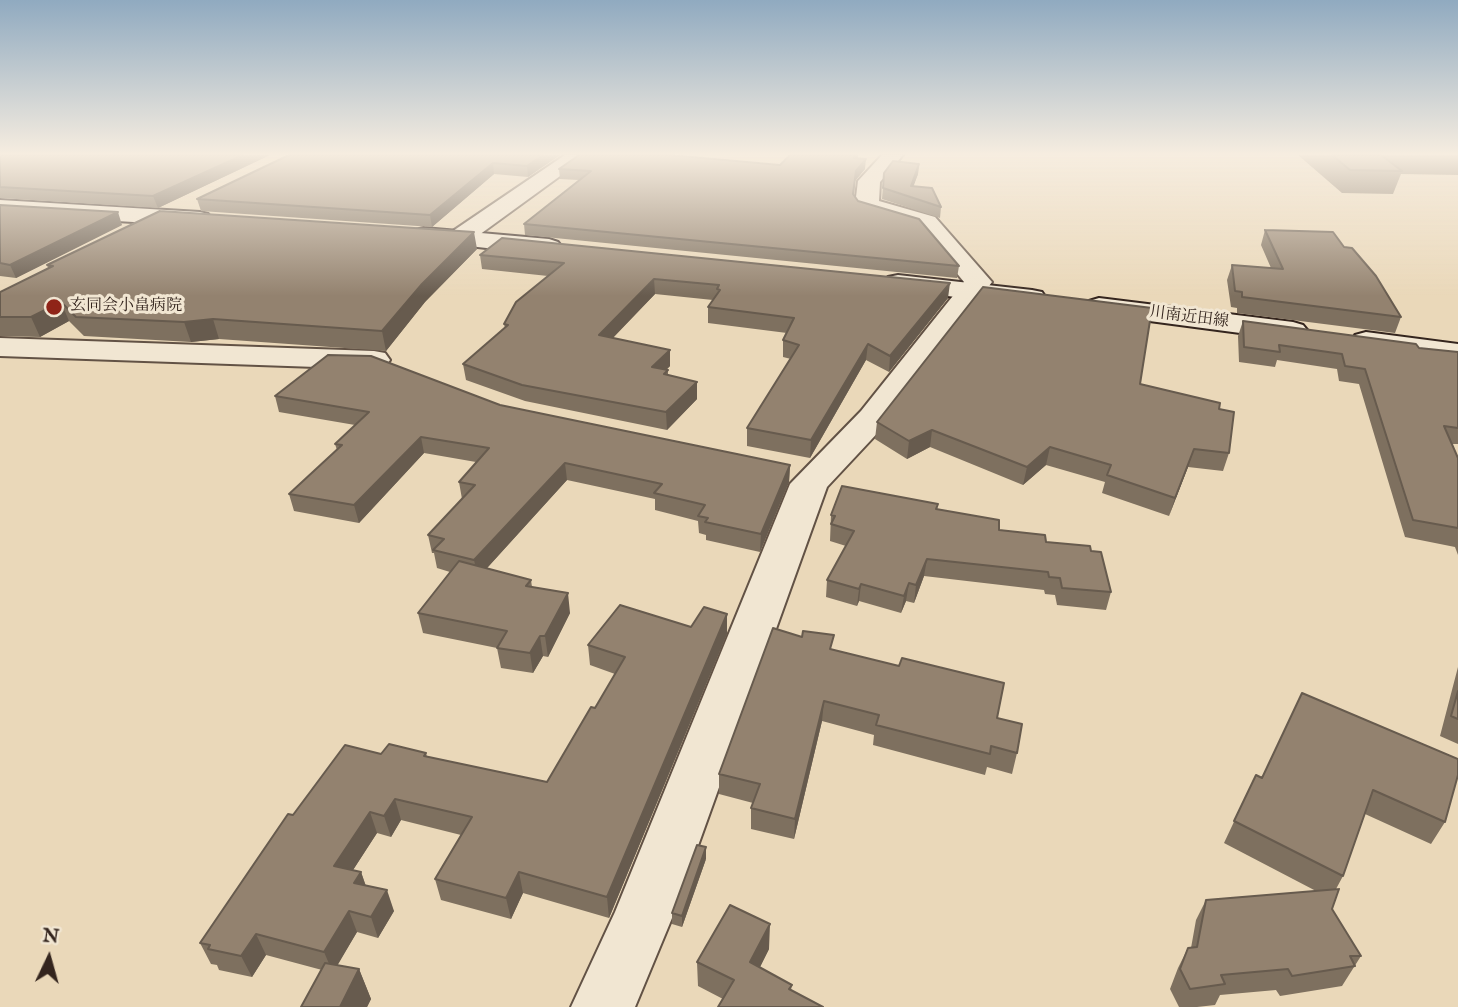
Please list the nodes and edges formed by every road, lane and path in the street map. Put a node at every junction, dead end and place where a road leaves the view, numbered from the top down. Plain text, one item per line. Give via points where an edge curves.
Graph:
1 (196, 202) edge
2 (510, 202) edge
3 (866, 202) edge
4 (0, 207) edge
5 (163, 216) junction
6 (230, 221) edge
7 (405, 234) edge
8 (459, 237) junction
9 (116, 240) edge
10 (570, 249) edge
11 (876, 280) edge
12 (973, 290) junction
13 (1315, 334) edge
14 (1343, 338) edge
15 (0, 347) edge
16 (1458, 353) edge
17 (403, 370) edge
18 (603, 1007) edge

1 - 5 street
2 - 8 street
3 - 12 street via 927,222 978,282
4 - 5 street
5 - 6 street
5 - 9 street
7 - 8 street
8 - 10 street
11 - 12 street, 川南近田線
12 - 13 street, 川南近田線
12 - 18 street via 873,418 800,470 809,484 642,918
14 - 16 street
15 - 17 street via 379,360

